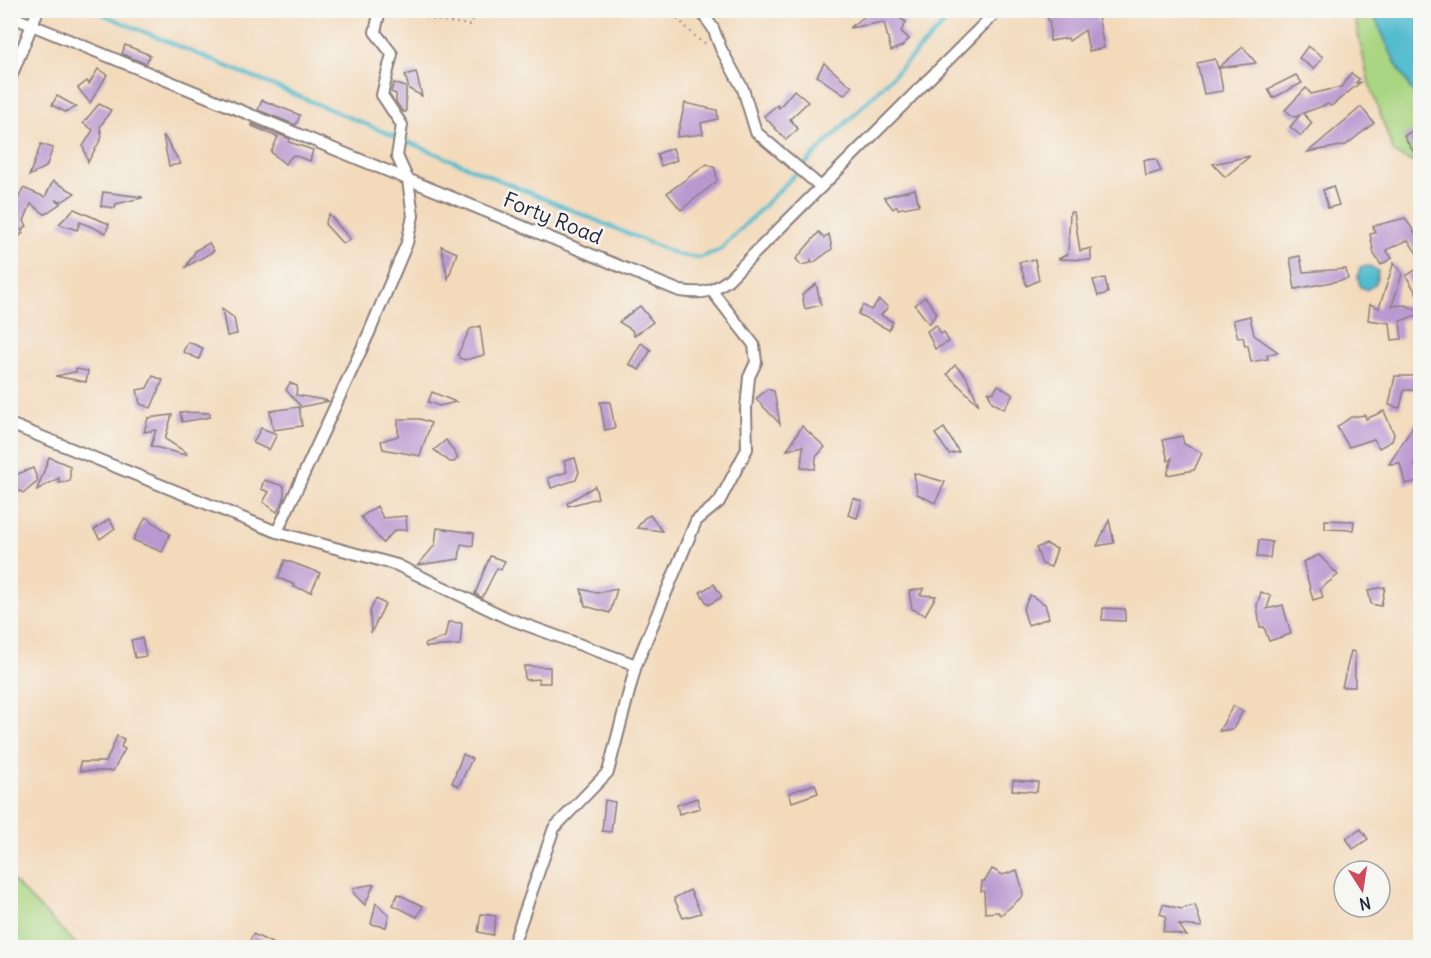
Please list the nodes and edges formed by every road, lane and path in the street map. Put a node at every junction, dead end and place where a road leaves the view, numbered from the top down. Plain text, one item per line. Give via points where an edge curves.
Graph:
1 (38, 10) edge
2 (380, 10) edge
3 (418, 10) edge
4 (480, 10) edge
5 (669, 10) edge
6 (700, 10) edge
7 (998, 10) edge
8 (10, 16) edge
9 (32, 24) junction
10 (721, 49) junction
11 (10, 79) edge
12 (408, 180) junction
13 (821, 187) junction
14 (712, 291) junction
15 (10, 424) edge
16 (278, 532) junction
17 (636, 665) junction
18 (512, 948) edge

1 - 9 street
2 - 12 street via 375,32 392,54 382,95 402,125 397,156
3 - 4 path via 428,19 469,25
5 - 10 path via 699,40
6 - 10 street
7 - 13 street
8 - 9 street, Forty Road
9 - 11 street
9 - 12 street, Forty Road
10 - 13 street via 743,89 756,132
12 - 14 street, Forty Road via 680,291
12 - 16 street via 412,216 407,243
13 - 14 street via 728,280
14 - 17 street via 754,345 756,362 749,377 746,409 747,449 719,502 696,521
15 - 16 street
16 - 17 street via 397,565 507,618
17 - 18 street via 608,772 554,828

